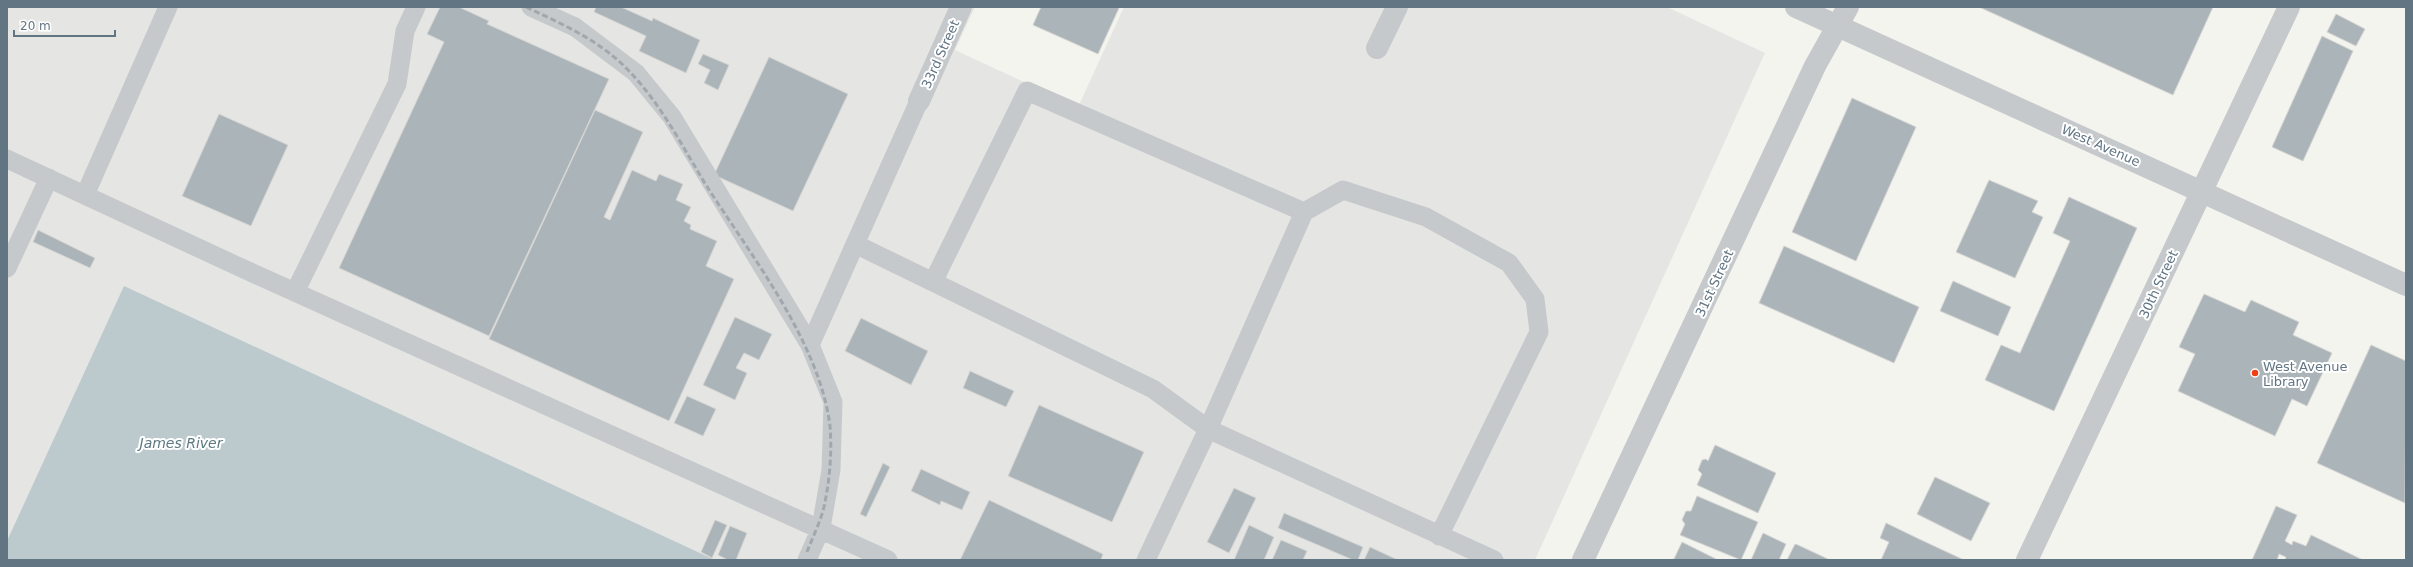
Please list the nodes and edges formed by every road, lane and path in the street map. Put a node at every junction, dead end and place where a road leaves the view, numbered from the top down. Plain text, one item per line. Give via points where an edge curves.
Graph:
1 (168, 7) edge
2 (416, 7) edge
3 (531, 7) edge
4 (961, 7) edge
5 (1397, 7) edge
6 (1796, 7) edge
7 (1848, 7) edge
8 (2288, 7) edge
9 (1837, 26) junction
10 (1377, 48) dead end
11 (919, 101) joint
12 (7, 159) edge
13 (49, 178) junction
14 (2202, 191) junction
15 (85, 195) junction
16 (1304, 212) junction
17 (855, 244) junction
18 (7, 268) edge
19 (933, 282) junction
20 (2406, 285) edge
21 (295, 292) junction
22 (810, 345) junction
23 (1208, 429) junction
24 (821, 528) junction
25 (1439, 536) junction
26 (807, 560) edge
27 (888, 560) edge
28 (1146, 560) edge
29 (1494, 560) edge
30 (1583, 560) edge
31 (2027, 560) edge

1 - 15 lane
2 - 21 lane via 405,31 398,84
3 - 22 lane via 575,27 636,73 672,117
4 - 11 street, 33rd Street
5 - 10 street
6 - 9 street, West Avenue
7 - 9 street, 31st Street
8 - 14 street, 30th Street
9 - 14 street, West Avenue
9 - 30 street, 31st Street via 1815,66
11 - 17 lane
12 - 13 lane
13 - 15 lane
13 - 18 lane
14 - 20 street, West Avenue
14 - 31 street, 30th Street
15 - 21 lane
16 - 19 lane via 1027,91
16 - 23 lane
16 - 25 lane via 1343,190 1426,217 1510,263 1535,299 1539,332
17 - 19 lane
17 - 22 lane
19 - 23 lane via 1153,389
21 - 24 lane
22 - 24 lane via 833,402 831,470
23 - 25 lane
23 - 28 lane
24 - 26 lane
24 - 27 lane
25 - 29 lane

